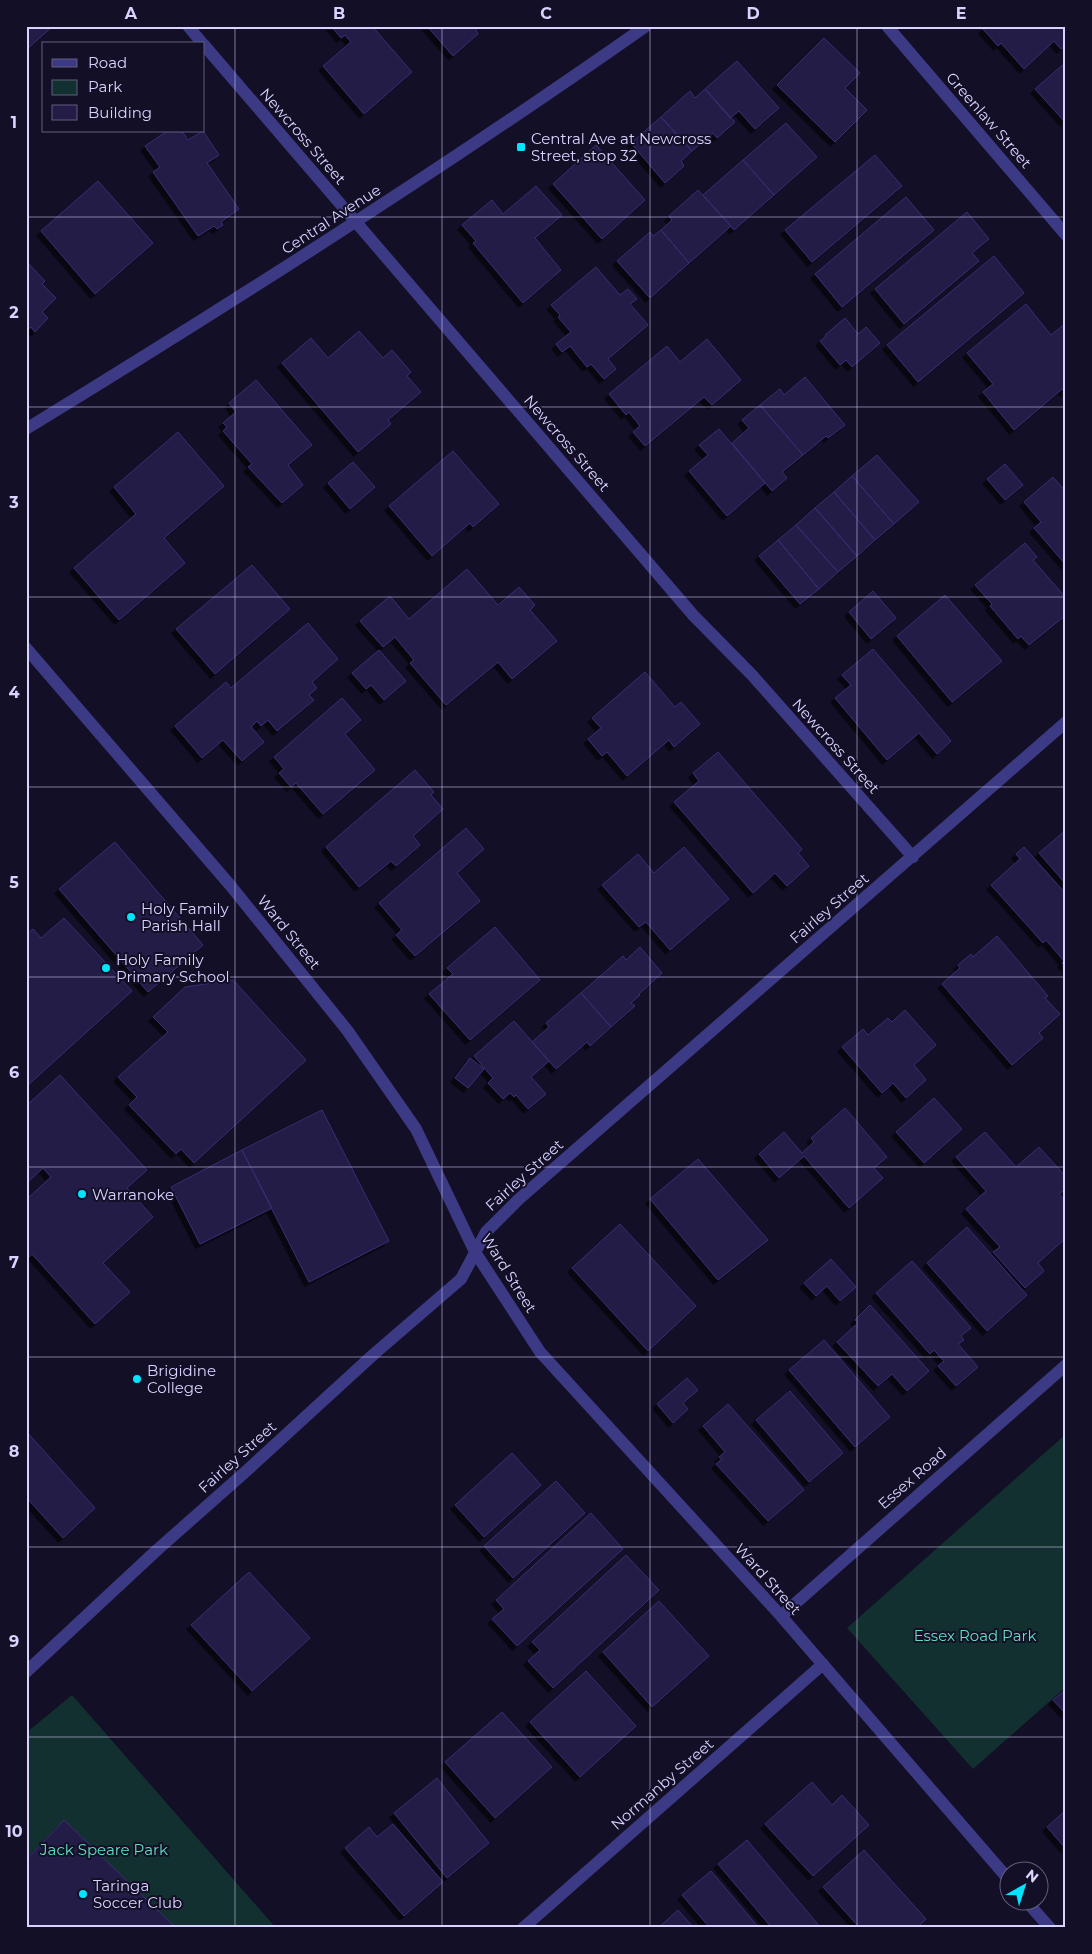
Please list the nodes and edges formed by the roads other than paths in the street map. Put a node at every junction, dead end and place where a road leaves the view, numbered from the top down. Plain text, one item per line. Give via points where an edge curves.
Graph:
1 (188, 26) edge
2 (646, 26) edge
3 (887, 26) edge
4 (201, 42) edge
5 (205, 46) edge
6 (356, 223) junction
7 (1066, 235) edge
8 (26, 429) edge
9 (26, 648) edge
10 (1066, 722) edge
11 (913, 857) junction
12 (475, 1252) junction
13 (1066, 1365) edge
14 (781, 1616) junction
15 (823, 1664) junction
16 (26, 1672) edge
17 (1000, 1869) edge
18 (1036, 1912) edge
19 (523, 1928) edge
20 (1050, 1928) edge

1 - 4 street, Newcross Street
2 - 6 street, Central Avenue via 518,116
3 - 7 street, Greenlaw Street
5 - 6 street, Newcross Street
6 - 8 street, Central Avenue
6 - 11 street, Newcross Street via 693,615 752,675
9 - 12 street, Ward Street via 230,885 347,1030 416,1129
10 - 11 street, Fairley Street
11 - 12 street, Fairley Street via 519,1199 486,1232
12 - 14 street, Ward Street via 540,1352
12 - 16 street, Fairley Street via 461,1279 157,1550
13 - 14 street, Essex Road
14 - 15 street, Ward Street
15 - 17 street, Ward Street
15 - 19 street, Normanby Street
18 - 20 street

